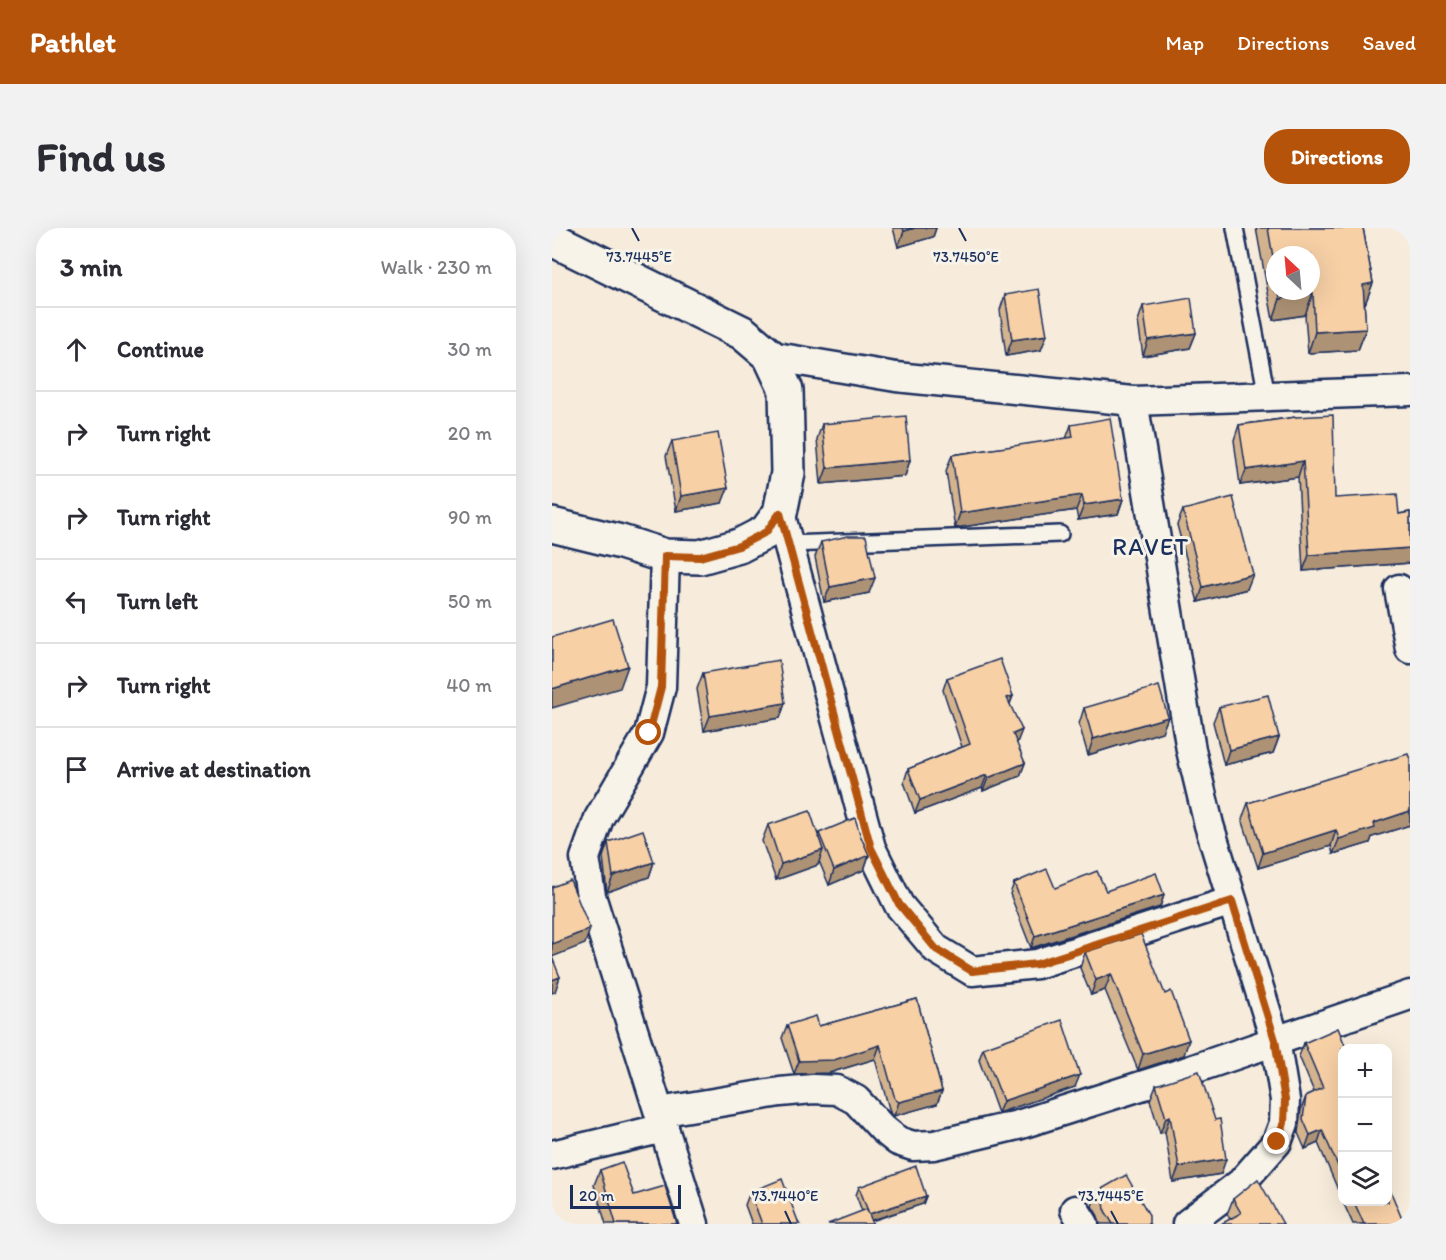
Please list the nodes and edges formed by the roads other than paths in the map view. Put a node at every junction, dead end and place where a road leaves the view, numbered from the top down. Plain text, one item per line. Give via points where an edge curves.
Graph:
1 (1235, 228) edge
2 (552, 239) edge
3 (770, 356) junction
4 (1410, 390) edge
5 (1267, 396) junction
6 (1133, 401) junction
7 (552, 525) edge
8 (785, 529) junction
9 (1060, 534) dead end
10 (665, 556) junction
11 (1399, 589) dead end
12 (1410, 649) edge
13 (1232, 901) junction
14 (1410, 995) edge
15 (1275, 1040) junction
16 (661, 1120) junction
17 (552, 1155) edge
18 (1193, 1222) edge
19 (694, 1224) edge

1 - 5 lane
2 - 3 main road via 743,333
3 - 6 street via 896,377
3 - 8 main road via 786,390
4 - 5 street
5 - 6 street
6 - 13 street via 1191,750
7 - 10 main road
8 - 9 lane
8 - 10 main road via 766,532 739,546 700,557
8 - 13 street via 871,848 899,904 936,949 972,971 1037,964
10 - 16 street via 661,687 649,733 599,818 585,858 591,896
11 - 12 street
13 - 15 street
14 - 15 street
15 - 16 street via 1018,1125 934,1145 913,1146 898,1141 856,1100 837,1090 780,1092
15 - 18 street via 1285,1100 1284,1123 1277,1142 1241,1183
16 - 17 street
16 - 19 street

